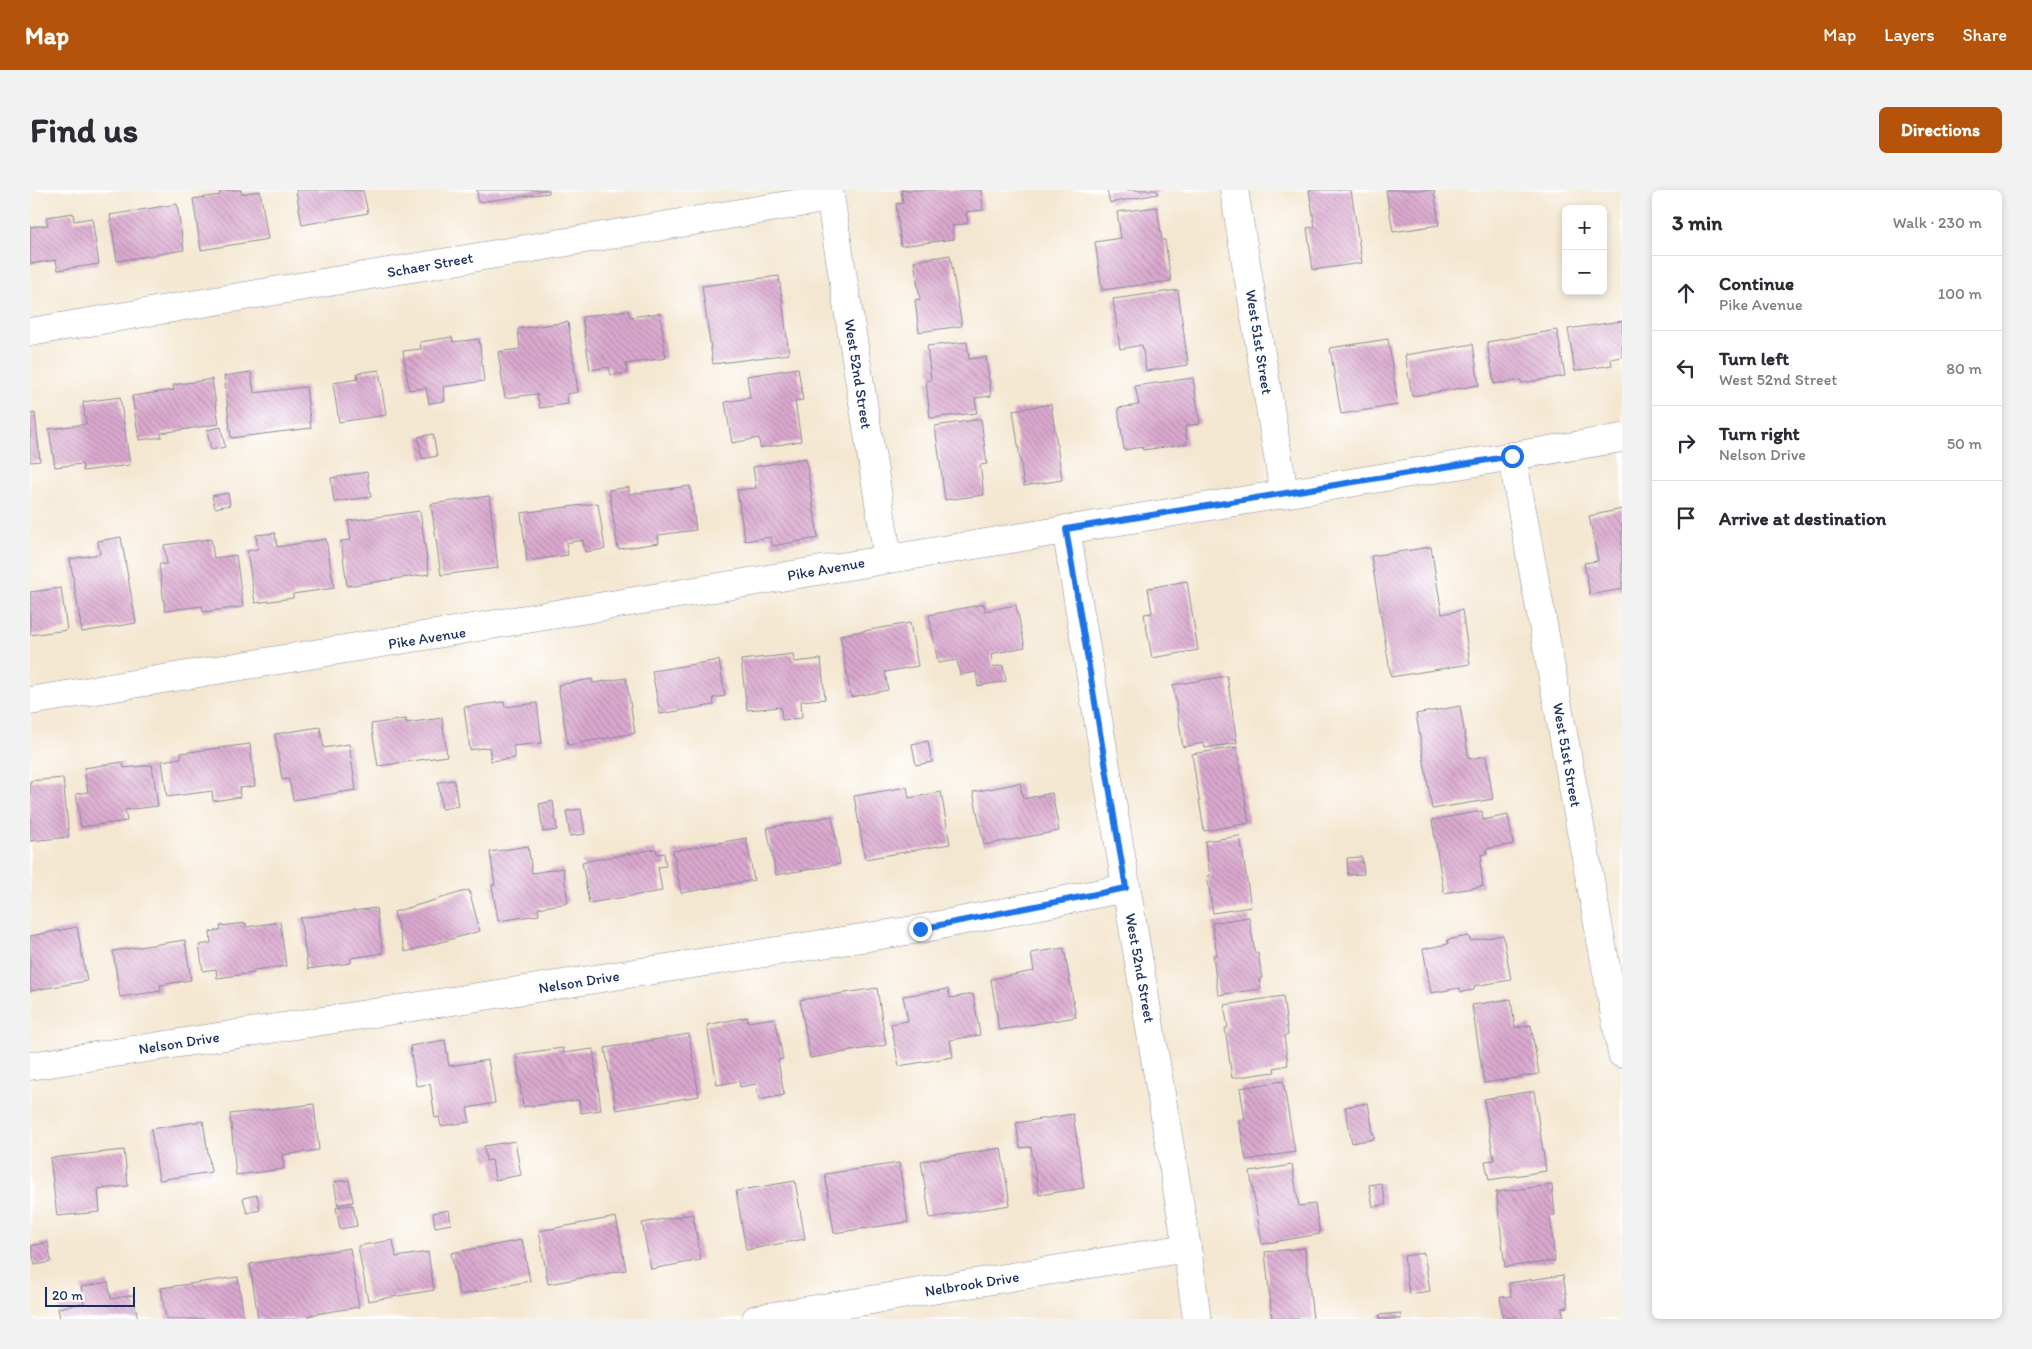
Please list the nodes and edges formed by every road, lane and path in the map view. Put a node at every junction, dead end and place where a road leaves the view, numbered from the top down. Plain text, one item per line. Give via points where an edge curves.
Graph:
1 (1234, 190) edge
2 (829, 194) edge
3 (30, 332) edge
4 (1622, 438) edge
5 (1512, 456) junction
6 (1284, 493) junction
7 (1066, 529) junction
8 (888, 559) junction
9 (30, 701) edge
10 (1126, 888) junction
11 (1610, 923) edge
12 (1622, 1054) edge
13 (30, 1066) edge
14 (1187, 1248) junction
15 (756, 1319) edge
16 (1198, 1319) edge

1 - 6 street, West 51st Street
2 - 3 street, Schaer Street
2 - 8 street, West 52nd Street
4 - 5 street, Pike Avenue
5 - 6 street, Pike Avenue
5 - 11 street, West 51st Street
6 - 7 street, Pike Avenue
7 - 8 street, Pike Avenue
7 - 10 street, West 52nd Street
8 - 9 street, Pike Avenue via 414,640
10 - 13 street, Nelson Drive via 920,929
10 - 14 street, West 52nd Street
11 - 12 street, West 51st Street
14 - 15 street, Nelbrook Drive
14 - 16 street, West 52nd Street

